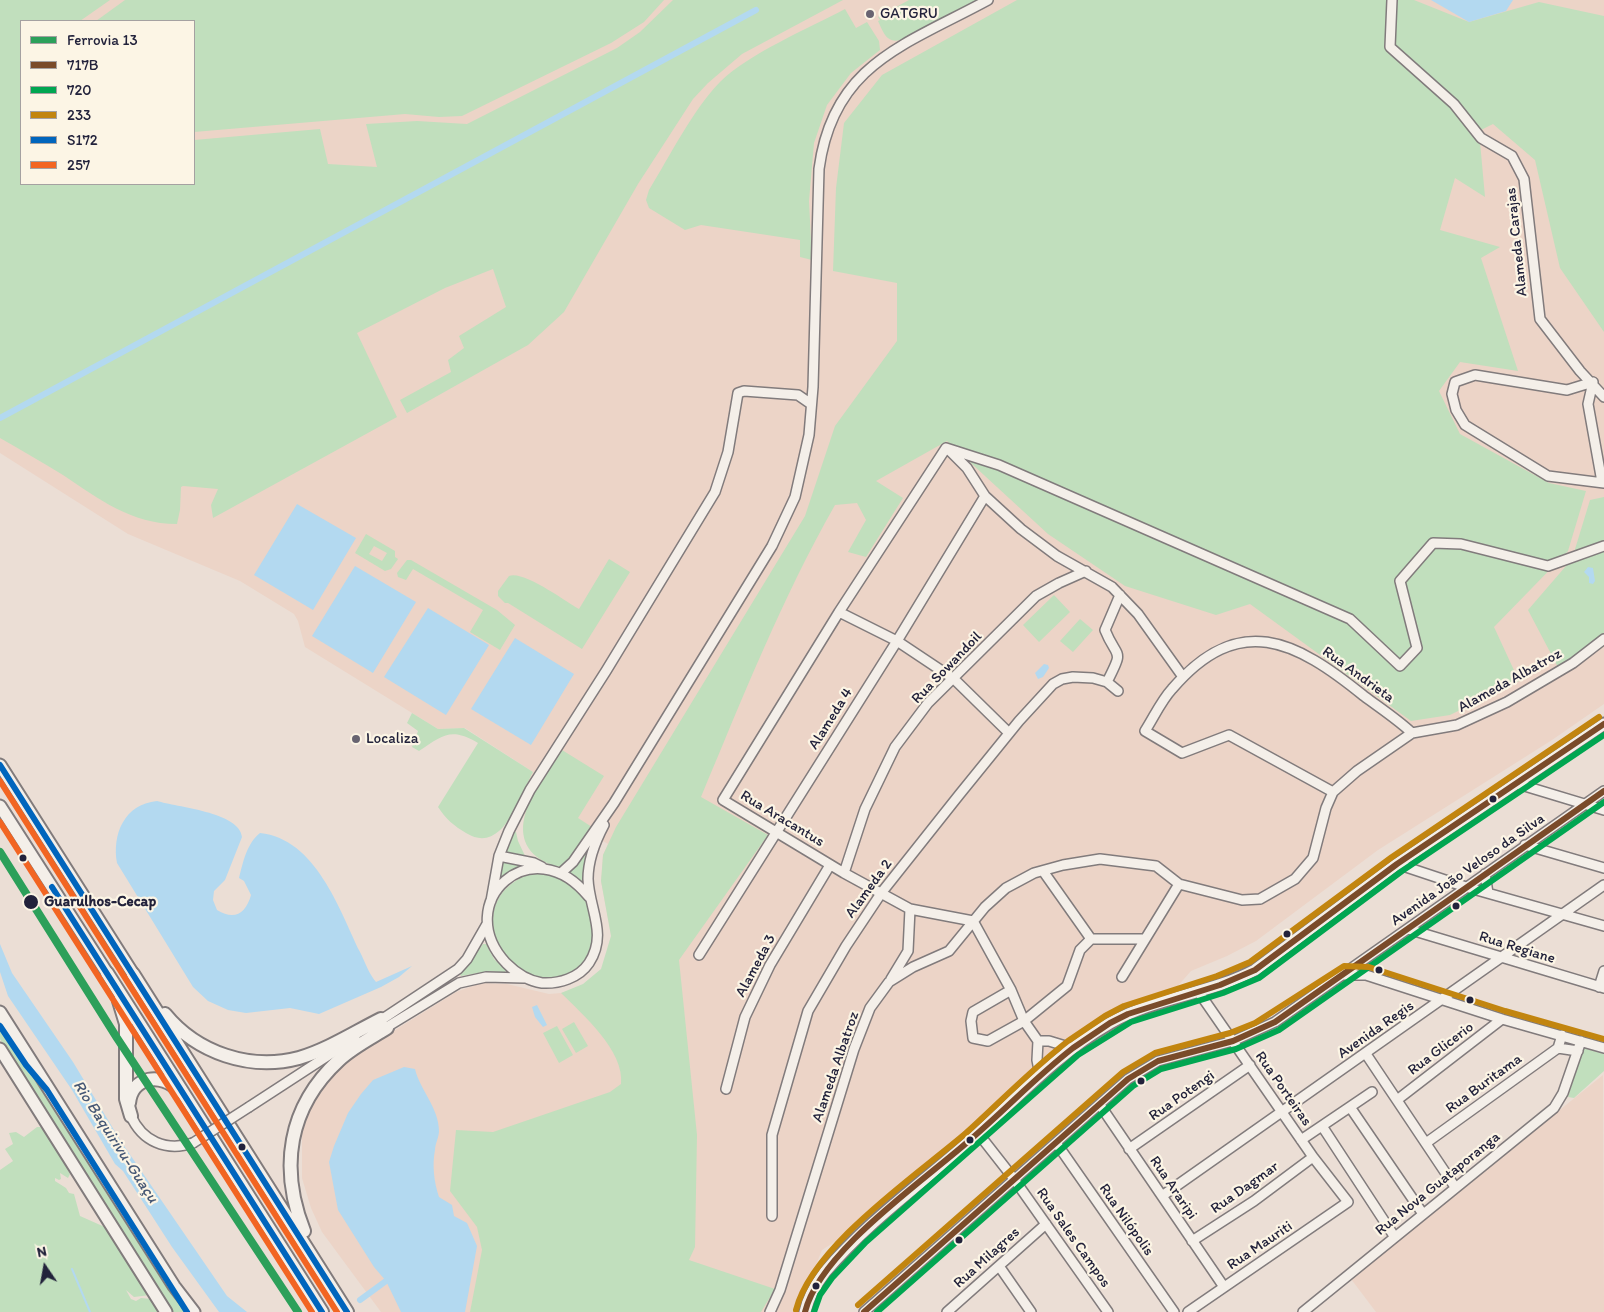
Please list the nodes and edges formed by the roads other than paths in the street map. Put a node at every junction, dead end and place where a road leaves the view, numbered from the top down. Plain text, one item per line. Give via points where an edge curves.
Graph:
1 (988, 0) edge
2 (1392, 0) edge
3 (1593, 382) junction
4 (813, 387) junction
5 (798, 395) junction
6 (1604, 397) edge
7 (811, 404) junction
8 (946, 448) junction
9 (1603, 482) edge
10 (985, 496) junction
11 (1604, 546) edge
12 (1086, 571) junction
13 (1120, 595) junction
14 (839, 612) junction
15 (1604, 639) edge
16 (897, 641) junction
17 (1183, 678) junction
18 (954, 679) junction
19 (1107, 682) junction
20 (1118, 691) dead end
21 (1604, 724) edge
22 (1009, 733) junction
23 (1412, 733) junction
24 (0, 765) edge
25 (1518, 784) junction
26 (1333, 792) junction
27 (1600, 794) edge
28 (614, 803) junction
29 (1585, 804) junction
30 (0, 806) edge
31 (1603, 810) edge
32 (776, 831) junction
33 (1539, 835) junction
34 (1525, 845) junction
35 (1552, 853) junction
36 (499, 856) junction
37 (1396, 864) junction
38 (830, 865) junction
39 (542, 867) junction
40 (1604, 868) edge
41 (1043, 870) junction
42 (561, 873) junction
43 (844, 873) junction
44 (1484, 874) junction
45 (1444, 880) junction
46 (1179, 884) junction
47 (1604, 885) edge
48 (1466, 887) junction
49 (882, 892) junction
50 (1488, 893) junction
51 (590, 897) junction
52 (1451, 898) junction
53 (491, 901) junction
54 (910, 908) junction
55 (1564, 914) junction
56 (973, 921) junction
57 (1418, 921) junction
58 (487, 924) junction
59 (1604, 926) edge
60 (1408, 929) junction
61 (1422, 933) junction
62 (1092, 939) junction
63 (1145, 939) junction
64 (699, 955) dead end
65 (1502, 959) junction
66 (1359, 964) junction
67 (1604, 971) edge
68 (107, 974) junction
69 (133, 974) junction
70 (1345, 975) junction
71 (1366, 975) junction
72 (1122, 977) dead end
73 (524, 978) junction
74 (889, 982) junction
75 (1602, 988) edge
76 (1011, 990) junction
77 (1198, 991) junction
78 (1442, 1000) junction
79 (0, 1012) edge
80 (1502, 1019) junction
81 (1024, 1021) junction
82 (384, 1024) junction
83 (1562, 1035) junction
84 (1038, 1041) junction
85 (1233, 1041) junction
86 (1581, 1041) junction
87 (1072, 1048) junction
88 (1604, 1048) edge
89 (0, 1049) edge
90 (1560, 1049) junction
91 (1578, 1051) junction
92 (0, 1054) edge
93 (1366, 1054) junction
94 (1250, 1065) junction
95 (12, 1066) junction
96 (1573, 1066) junction
97 (1040, 1075) junction
98 (726, 1088) dead end
99 (1372, 1092) dead end
100 (1397, 1100) junction
101 (1100, 1105) junction
102 (1350, 1107) junction
103 (193, 1108) junction
104 (1282, 1112) junction
105 (131, 1116) junction
106 (1322, 1126) junction
107 (978, 1133) junction
108 (1302, 1140) junction
109 (1426, 1143) junction
110 (1056, 1144) junction
111 (1129, 1149) junction
112 (1313, 1157) junction
113 (1014, 1179) junction
114 (1455, 1187) junction
115 (1162, 1196) junction
116 (1348, 1202) joint
117 (1423, 1214) junction
118 (772, 1216) dead end
119 (1046, 1224) junction
120 (1394, 1236) junction
121 (1192, 1241) junction
122 (999, 1266) junction
123 (331, 1285) junction
124 (1224, 1287) junction
125 (166, 1312) edge
126 (194, 1312) edge
127 (322, 1312) edge
128 (348, 1312) edge
129 (770, 1312) edge
130 (804, 1312) edge
131 (864, 1312) edge
132 (947, 1312) edge
133 (1031, 1312) edge
134 (1108, 1312) edge
135 (1174, 1312) edge
136 (1188, 1312) edge
137 (1303, 1312) edge

1 - 4 street via 890,53 869,68 849,88 828,126 819,169
2 - 3 street, Alameda Carajas via 1390,47 1454,104 1481,138 1512,156 1524,179 1540,318 1580,371
3 - 6 street, Alameda Carajas
3 - 9 street via 1588,404
3 - 9 street via 1567,390 1474,375 1455,382 1452,394 1465,425 1548,476
4 - 5 street
4 - 7 street
5 - 7 street
5 - 36 street via 738,393 728,452 715,492 530,790
7 - 28 street via 804,463 785,522
8 - 10 street via 967,468
8 - 11 street via 999,464 1350,619 1400,666 1417,648 1400,581 1433,543 1461,544 1548,566
8 - 14 street, Rua Aracantus
10 - 12 street via 1057,556
10 - 16 street, Alameda 4
12 - 13 street
12 - 18 street, Rua Sowandoil via 1036,596
13 - 17 street via 1138,614
13 - 19 street via 1105,630 1119,657
14 - 16 street
14 - 32 street, Rua Aracantus via 723,800
15 - 23 street, Alameda Albatroz via 1553,676 1507,702 1457,726
16 - 18 street
16 - 32 street, Alameda 4
17 - 23 street, Rua Andrieta via 1192,668 1224,647 1249,640 1283,646 1312,657
17 - 26 street, Rua Andrieta via 1170,690 1145,731 1182,753 1229,735
18 - 22 street
18 - 43 street, Rua Sowandoil via 928,703 895,747 865,809
19 - 20 street
19 - 22 street, Alameda 2 via 1093,678 1062,679 1053,684
21 - 25 main road
22 - 49 street, Alameda 2
23 - 26 street, Alameda Albatroz
24 - 69 main road
25 - 29 street
25 - 37 main road
26 - 46 street, Alameda Albatroz via 1313,858 1295,880 1275,893 1260,900 1242,900
27 - 29 street, Avenida João Veloso da Silva
27 - 31 street
28 - 42 street via 573,862
28 - 51 street via 590,858
29 - 31 street
29 - 33 street, Avenida João Veloso da Silva
30 - 68 main road
32 - 38 street, Rua Aracantus
32 - 64 street, Alameda 4
33 - 34 street, Avenida João Veloso da Silva
33 - 35 street
34 - 35 street
34 - 44 street, Avenida João Veloso da Silva
35 - 40 street
36 - 39 street
36 - 53 street
37 - 45 street
37 - 77 main road via 1255,970 1234,981
38 - 43 street, Rua Aracantus
38 - 98 street, Alameda 3 via 770,965 745,1017
39 - 42 street
39 - 53 street via 512,876
41 - 46 street, Alameda Albatroz via 1100,858 1156,866
41 - 56 street, Alameda Albatroz via 1006,888
41 - 62 street
42 - 51 street
43 - 49 street, Rua Aracantus
44 - 48 street, Avenida João Veloso da Silva
44 - 50 street
45 - 48 street
45 - 52 street
46 - 63 street
47 - 55 street, Avenida Regis
48 - 50 street
48 - 52 street, Avenida João Veloso da Silva
49 - 54 street, Rua Aracantus
49 - 118 street, Alameda 2 via 808,1012 772,1135
50 - 55 street
51 - 73 street via 597,918 598,936 588,964 577,974 555,983
52 - 57 street, Avenida João Veloso da Silva
53 - 58 street
54 - 56 street, Rua Aracantus
54 - 74 street via 908,951
55 - 59 street
55 - 65 street, Avenida Regis
56 - 74 street, Alameda Albatroz via 949,951
56 - 76 street
57 - 60 street, Avenida João Veloso da Silva
57 - 61 street
58 - 73 street via 499,955
58 - 82 street via 471,954 458,969
60 - 61 street, Rua Regiane
60 - 66 street, Avenida João Veloso da Silva
61 - 65 street, Rua Regiane
62 - 63 street
62 - 81 street via 1080,950 1067,986
63 - 72 street
65 - 75 street, Rua Regiane
65 - 78 street, Avenida Regis
66 - 70 street, Avenida João Veloso da Silva
66 - 71 street
67 - 75 street
68 - 103 highway
68 - 105 highway via 126,1024 126,1099
69 - 82 highway via 181,1031 214,1052 234,1059 270,1062 299,1058
69 - 123 highway
70 - 71 street
70 - 85 street, Avenida João Veloso da Silva via 1275,1022
71 - 78 street
73 - 82 street via 486,977 459,983
74 - 129 street, Alameda Albatroz via 870,1008 854,1049 780,1290
76 - 81 street
76 - 81 street via 973,1012 973,1038 988,1041
77 - 85 street, Rua Porteiras
77 - 87 main road via 1127,1015
78 - 80 street
78 - 93 street, Avenida Regis
79 - 126 main road via 174,1286
80 - 83 street
80 - 100 street, Rua Glicerio
81 - 84 street
82 - 105 street, bridge via 193,1143 178,1147 156,1143 143,1135
82 - 123 highway via 324,1075 302,1109 292,1139 290,1170 295,1210
83 - 86 street
83 - 90 street
84 - 87 street
84 - 97 street
85 - 94 street, Rua Porteiras
85 - 101 street, Avenida João Veloso da Silva via 1158,1061 1128,1079
86 - 88 street
86 - 91 street, Rua Nova Guataporanga
87 - 97 main road
89 - 95 main road
90 - 91 street
90 - 96 street via 1570,1056
90 - 109 street, Rua Buritama
91 - 96 street, Rua Nova Guataporanga
92 - 95 main road
93 - 100 street
93 - 104 street, Avenida Regis
94 - 104 street, Rua Porteiras
94 - 111 street, Rua Potengi
95 - 125 main road
96 - 114 street, Rua Nova Guataporanga via 1554,1108
97 - 107 main road
99 - 102 street
100 - 109 street
101 - 110 street, Avenida João Veloso da Silva
101 - 111 street, Rua Araripi
102 - 106 street
102 - 117 street
103 - 105 highway via 170,1083 152,1079 140,1083 132,1092
103 - 127 highway
104 - 108 street, Rua Porteiras
104 - 115 street, Avenida Regis
106 - 108 street
106 - 120 street
107 - 113 street, Rua Sales Campos
107 - 130 main road via 837,1260 815,1286
108 - 112 street, Rua Porteiras
109 - 114 street
110 - 113 street, Avenida João Veloso da Silva
110 - 135 street, Rua Nilópolis
111 - 115 street, Rua Araripi
112 - 116 street, Rua Porteiras
112 - 121 street, Rua Dagmar
113 - 119 street, Rua Sales Campos
113 - 131 street, Avenida João Veloso da Silva
114 - 117 street, Rua Nova Guataporanga
115 - 121 street, Rua Araripi
116 - 124 street, Rua Mauriti
117 - 120 street, Rua Nova Guataporanga
119 - 122 street, Rua Milagres
119 - 134 street, Rua Sales Campos
120 - 137 street, Rua Nova Guataporanga
121 - 124 street, Rua Araripi
122 - 132 street, Rua Milagres
122 - 133 street
123 - 128 highway
124 - 136 street, Rua Mauriti

